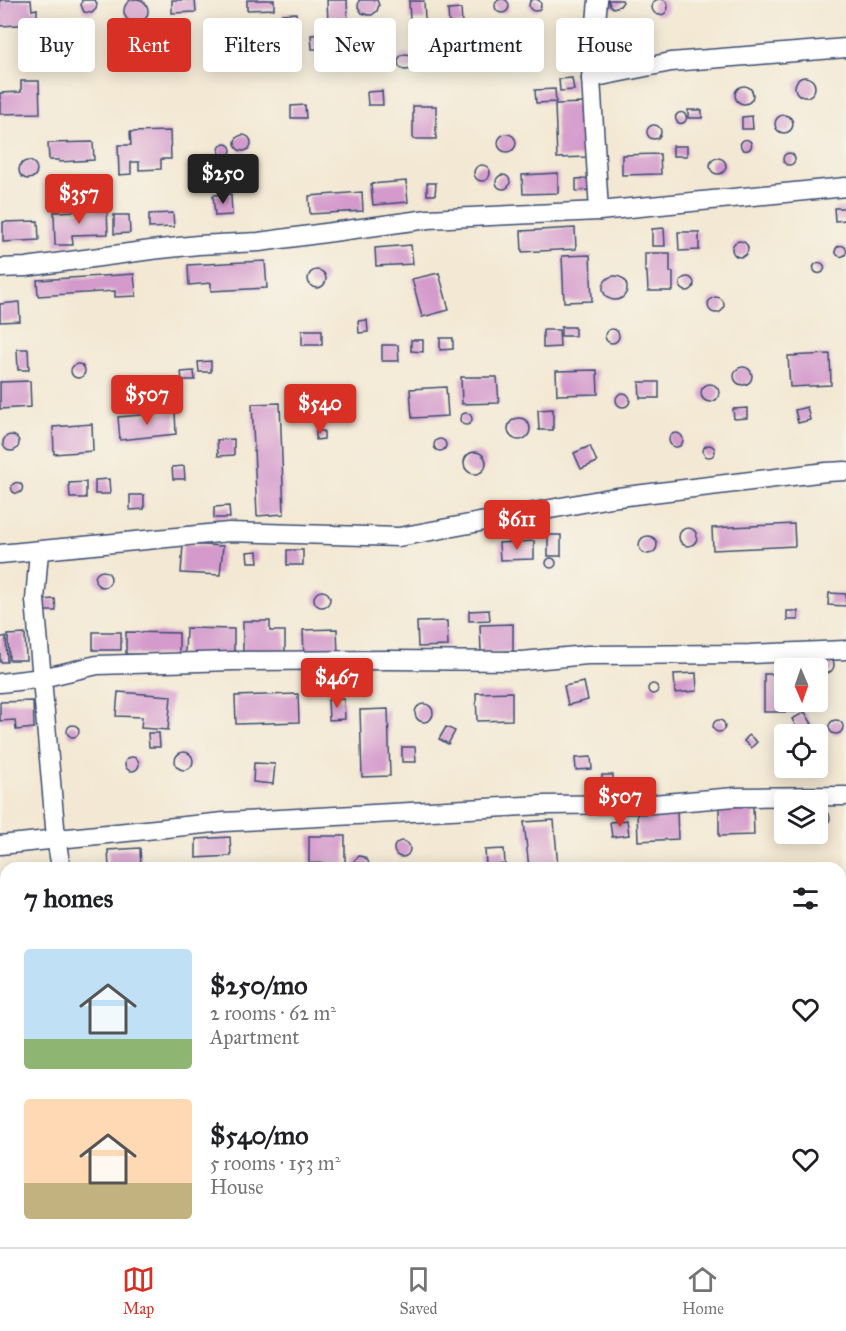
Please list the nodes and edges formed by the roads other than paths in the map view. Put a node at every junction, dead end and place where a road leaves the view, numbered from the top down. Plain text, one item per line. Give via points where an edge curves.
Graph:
1 (598, 0) edge
2 (846, 48) edge
3 (591, 78) junction
4 (846, 187) edge
5 (599, 211) junction
6 (0, 268) edge
7 (846, 471) edge
8 (39, 551) junction
9 (0, 554) edge
10 (846, 650) edge
11 (42, 678) junction
12 (0, 683) edge
13 (846, 796) edge
14 (56, 838) junction
15 (0, 845) edge
16 (60, 862) edge

1 - 3 street
2 - 3 street via 671,62
3 - 5 street
4 - 5 street
5 - 6 street via 428,219 259,242 163,248
7 - 8 street via 610,498 399,537 229,532
8 - 9 street
8 - 11 street via 35,600
10 - 11 street via 587,655 522,661 97,665
11 - 12 street
11 - 14 street
13 - 14 street via 543,805 224,822
14 - 15 street
14 - 16 street

